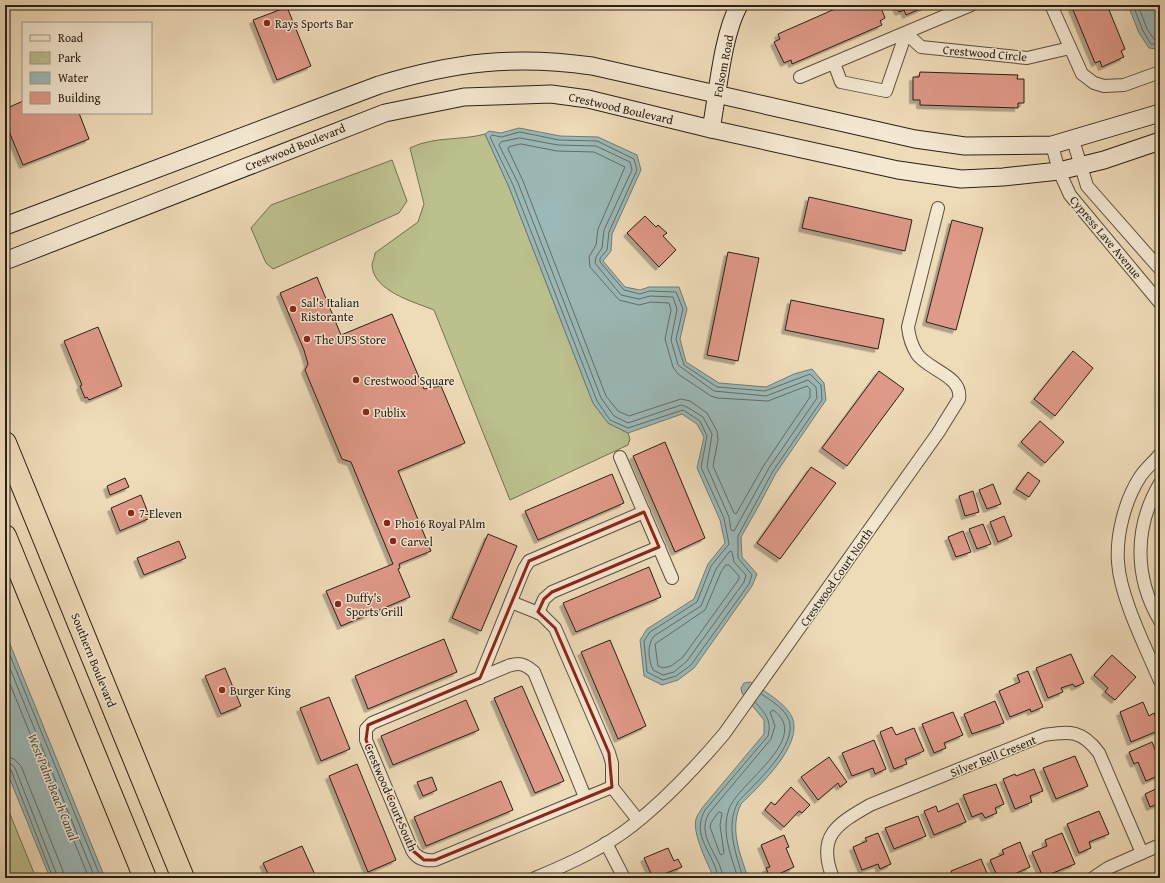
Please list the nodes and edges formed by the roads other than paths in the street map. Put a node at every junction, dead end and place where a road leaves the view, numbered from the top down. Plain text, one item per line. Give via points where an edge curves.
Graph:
1 (739, 5) edge
2 (971, 5) edge
3 (1052, 5) edge
4 (906, 33) junction
5 (1070, 48) junction
6 (834, 63) junction
7 (1160, 72) edge
8 (800, 77) dead end
9 (718, 93) junction
10 (1160, 113) edge
11 (711, 129) junction
12 (1073, 140) junction
13 (1160, 141) edge
14 (1052, 145) junction
15 (1080, 166) junction
16 (1059, 171) junction
17 (938, 208) dead end
18 (5, 226) edge
19 (5, 261) edge
20 (1160, 269) edge
21 (1160, 303) edge
22 (5, 443) edge
23 (1160, 454) edge
24 (620, 457) dead end
25 (1160, 483) edge
26 (644, 512) junction
27 (5, 536) edge
28 (659, 547) junction
29 (672, 578) dead end
30 (511, 602) junction
31 (538, 613) junction
32 (1160, 620) edge
33 (1156, 662) edge
34 (480, 678) junction
35 (1160, 681) edge
36 (612, 787) junction
37 (585, 797) junction
38 (638, 820) junction
39 (606, 843) junction
40 (1160, 845) edge
41 (1142, 853) junction
42 (145, 878) edge
43 (183, 878) edge
44 (536, 878) edge
45 (624, 878) edge
46 (833, 878) edge
47 (1094, 878) edge

1 - 9 main road, Folsom Road via 727,40
2 - 4 street
3 - 5 street
4 - 5 street, Crestwood Circle via 921,47 1027,58
4 - 6 street
4 - 6 street via 886,91 841,82
5 - 7 street via 1082,74 1094,83 1104,86 1124,85
6 - 8 street
9 - 11 main road, Folsom Road
9 - 14 main road via 915,139 965,146
9 - 18 main road via 555,60 467,63 421,72 379,85
10 - 12 main road
11 - 16 main road, Crestwood Boulevard via 898,170 961,179
11 - 19 main road, Crestwood Boulevard via 588,99 551,94 503,94 456,98 396,110 371,118
12 - 14 main road
12 - 15 street, Cypress Lave Avenue
13 - 15 main road, Crestwood Boulevard
14 - 16 street, Cypress Lave Avenue
15 - 16 main road, Crestwood Boulevard
15 - 20 street, Cypress Lave Avenue via 1087,186
16 - 21 street, Cypress Lave Avenue via 1070,195
17 - 38 street, Crestwood Court North via 908,327 918,355 954,382 960,393 959,399 938,433 742,710 708,754
22 - 43 highway, Southern Boulevard
23 - 33 street via 1140,476 1131,492 1120,531 1118,549 1118,564 1125,592
24 - 26 street
25 - 32 street via 1144,523 1139,561 1152,605
26 - 28 street
26 - 30 street via 529,561
27 - 42 highway
28 - 29 street
28 - 31 street via 552,592 544,599
30 - 31 street
30 - 34 street
31 - 36 street via 551,623 560,639 609,753 612,763
33 - 35 street
34 - 37 street, Crestwood Court South via 515,663 528,666 534,672
34 - 37 street, Crestwood Court South via 372,723 366,729 366,740 415,854 424,860 435,860
36 - 37 street, Crestwood Court South
36 - 38 street
38 - 39 street, Crestwood Court North
39 - 44 street, Crestwood Court North
39 - 45 street
40 - 41 street
41 - 46 street, Silver Bell Cresent via 1099,753 1080,734 1060,732 1044,735 870,806 846,819 834,829 830,837 827,853
41 - 47 street via 1108,868

